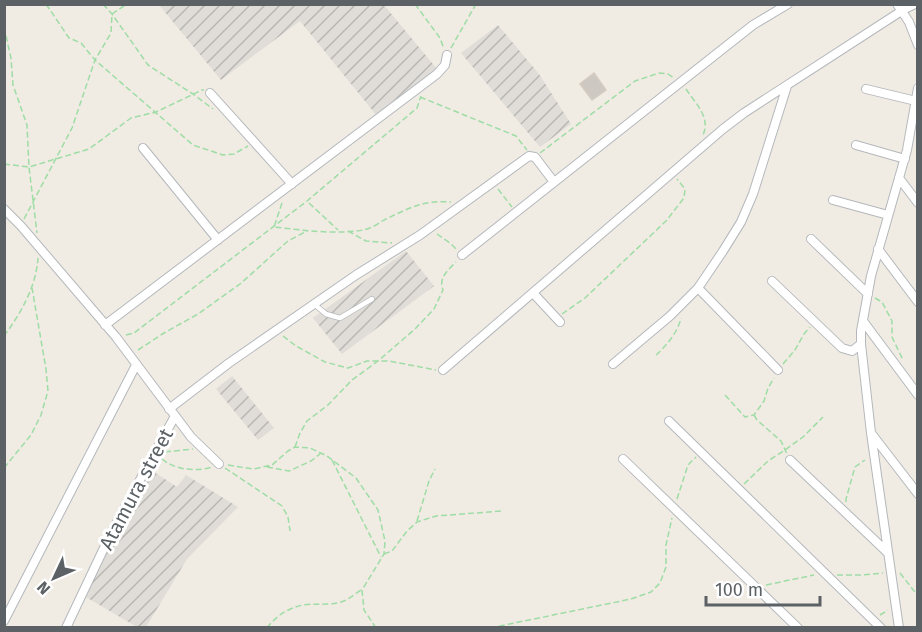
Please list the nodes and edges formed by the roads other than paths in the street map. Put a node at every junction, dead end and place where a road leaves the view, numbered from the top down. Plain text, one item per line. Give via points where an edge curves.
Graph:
1 (788, 4) edge
2 (915, 4) edge
3 (900, 7) edge
4 (918, 45) edge
5 (447, 55) road end
6 (787, 86) junction
7 (918, 88) edge
8 (866, 89) dead end
9 (210, 93) road end
10 (916, 101) junction
11 (856, 145) dead end
12 (143, 148) dead end
13 (904, 159) junction
14 (899, 178) junction
15 (554, 182) junction
16 (289, 186) junction
17 (833, 200) dead end
18 (918, 203) edge
19 (4, 209) edge
20 (888, 215) junction
21 (811, 239) dead end
22 (218, 240) junction
23 (878, 249) junction
24 (462, 255) road end
25 (772, 281) dead end
26 (698, 288) junction
27 (533, 293) junction
28 (868, 294) junction
29 (372, 299) dead end
30 (918, 302) edge
31 (314, 304) junction
32 (558, 320) road end
33 (863, 321) junction
34 (105, 325) junction
35 (861, 344) junction
36 (614, 364) dead end
37 (136, 365) junction
38 (443, 370) road end
39 (778, 370) road end
40 (918, 395) edge
41 (172, 413) junction
42 (669, 421) dead end
43 (871, 432) junction
44 (623, 459) dead end
45 (790, 460) road end
46 (219, 464) road end
47 (918, 494) edge
48 (888, 555) junction
49 (4, 621) edge
50 (66, 627) edge
51 (798, 627) edge
52 (880, 627) edge
53 (899, 627) edge

1 - 15 street via 753,25
2 - 3 street
3 - 4 street
3 - 6 street
5 - 16 street via 445,65 429,80
6 - 26 street via 741,222
6 - 27 street via 723,129
7 - 10 street
8 - 10 street
9 - 16 street
10 - 13 street
11 - 13 street
12 - 22 street
13 - 14 street
14 - 18 street
14 - 20 street
15 - 24 street
15 - 31 street via 535,157 529,156
16 - 22 street
17 - 20 street
19 - 34 street
20 - 23 street
21 - 28 street
22 - 34 street
23 - 28 street
23 - 30 street
25 - 35 street via 842,348 852,351
26 - 36 street
26 - 39 street
27 - 32 street
27 - 38 street
28 - 33 street
29 - 31 lane via 340,318 326,314
31 - 41 street via 228,363
33 - 35 street
33 - 40 street
34 - 37 street
35 - 43 street
37 - 41 street
37 - 49 street
41 - 46 street
41 - 50 street, Atamura street
42 - 52 street
43 - 47 street
43 - 48 street
44 - 51 street
45 - 48 street
48 - 53 street

